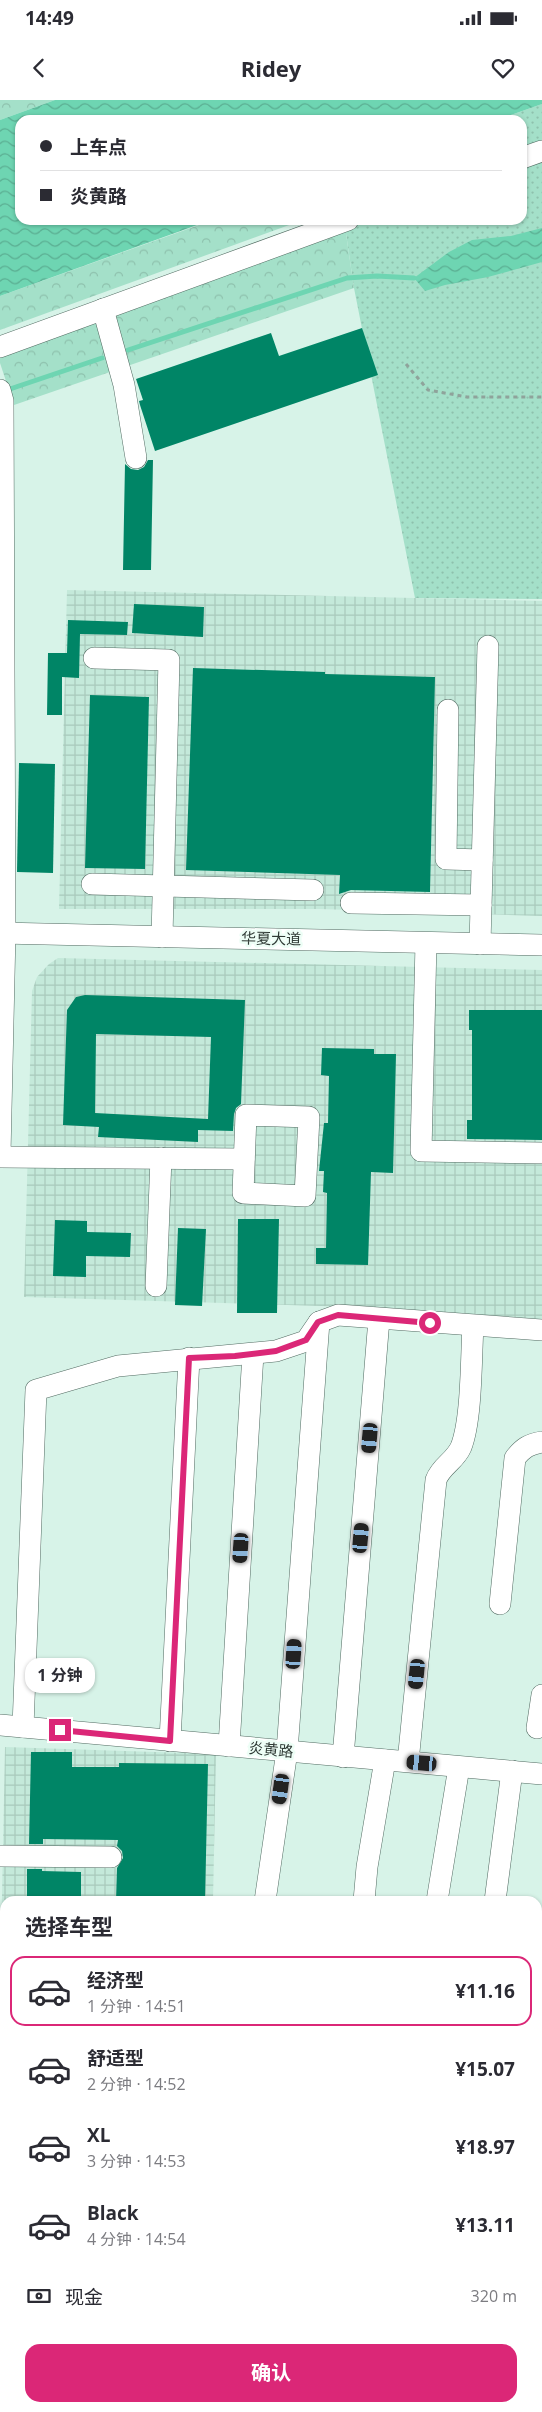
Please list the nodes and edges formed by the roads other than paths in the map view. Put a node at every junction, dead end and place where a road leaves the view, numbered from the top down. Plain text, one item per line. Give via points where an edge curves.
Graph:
1 (542, 151) edge
2 (527, 156) edge
3 (334, 225) edge
4 (103, 309) junction
5 (0, 347) edge
6 (0, 390) edge
7 (136, 458) dead end
8 (488, 646) dead end
9 (94, 658) dead end
10 (448, 710) dead end
11 (482, 860) junction
12 (92, 884) dead end
13 (164, 886) junction
14 (313, 890) dead end
15 (351, 903) dead end
16 (481, 904) junction
17 (2, 933) edge
18 (162, 937) junction
19 (426, 942) junction
20 (480, 944) junction
21 (542, 945) edge
22 (542, 1153) edge
23 (0, 1156) edge
24 (161, 1158) junction
25 (244, 1159) junction
26 (156, 1286) dead end
27 (379, 1319) junction
28 (318, 1322) junction
29 (473, 1326) junction
30 (542, 1330) edge
31 (253, 1354) junction
32 (189, 1358) junction
33 (542, 1442) edge
34 (500, 1604) dead end
35 (542, 1695) edge
36 (0, 1725) edge
37 (23, 1727) junction
38 (537, 1728) dead end
39 (170, 1741) junction
40 (229, 1746) junction
41 (287, 1751) junction
42 (409, 1752) dead end
43 (344, 1757) junction
44 (384, 1760) junction
45 (459, 1766) junction
46 (512, 1771) junction
47 (542, 1774) edge
48 (0, 1856) edge
49 (111, 1857) dead end
50 (266, 1896) edge
51 (364, 1896) edge
52 (438, 1896) edge
53 (496, 1896) edge

1 - 2 street
3 - 4 street
4 - 5 street
4 - 7 street via 124,385
6 - 17 street via 3,411
8 - 11 street
9 - 13 street via 169,660
10 - 11 street via 446,859
11 - 16 street
12 - 13 street
13 - 14 street
13 - 18 street
15 - 16 street
16 - 20 street
17 - 18 street, 华夏大道
17 - 23 street
18 - 19 street, 华夏大道
19 - 20 street, 华夏大道
19 - 22 street via 421,1151
20 - 21 street, 华夏大道
23 - 24 street
24 - 25 street
24 - 26 street
25 - 25 street via 243,1193 305,1196 309,1117 246,1115
27 - 28 street via 338,1315
27 - 29 street
27 - 43 street
28 - 31 street via 306,1340 276,1351
28 - 41 street
29 - 30 street
29 - 42 street via 466,1429 454,1458 440,1471 436,1480
31 - 32 street
31 - 40 street
32 - 37 street via 118,1366 36,1390
32 - 39 street
33 - 34 street via 522,1449 515,1458
35 - 38 street
36 - 37 street, 炎黄路
37 - 39 street, 炎黄路
39 - 40 street, 炎黄路
40 - 41 street, 炎黄路
41 - 43 street, 炎黄路
41 - 50 street
43 - 44 street, 炎黄路
44 - 45 street, 炎黄路
44 - 51 street
45 - 46 street, 炎黄路
45 - 52 street
46 - 47 street, 炎黄路
46 - 53 street
48 - 49 street

